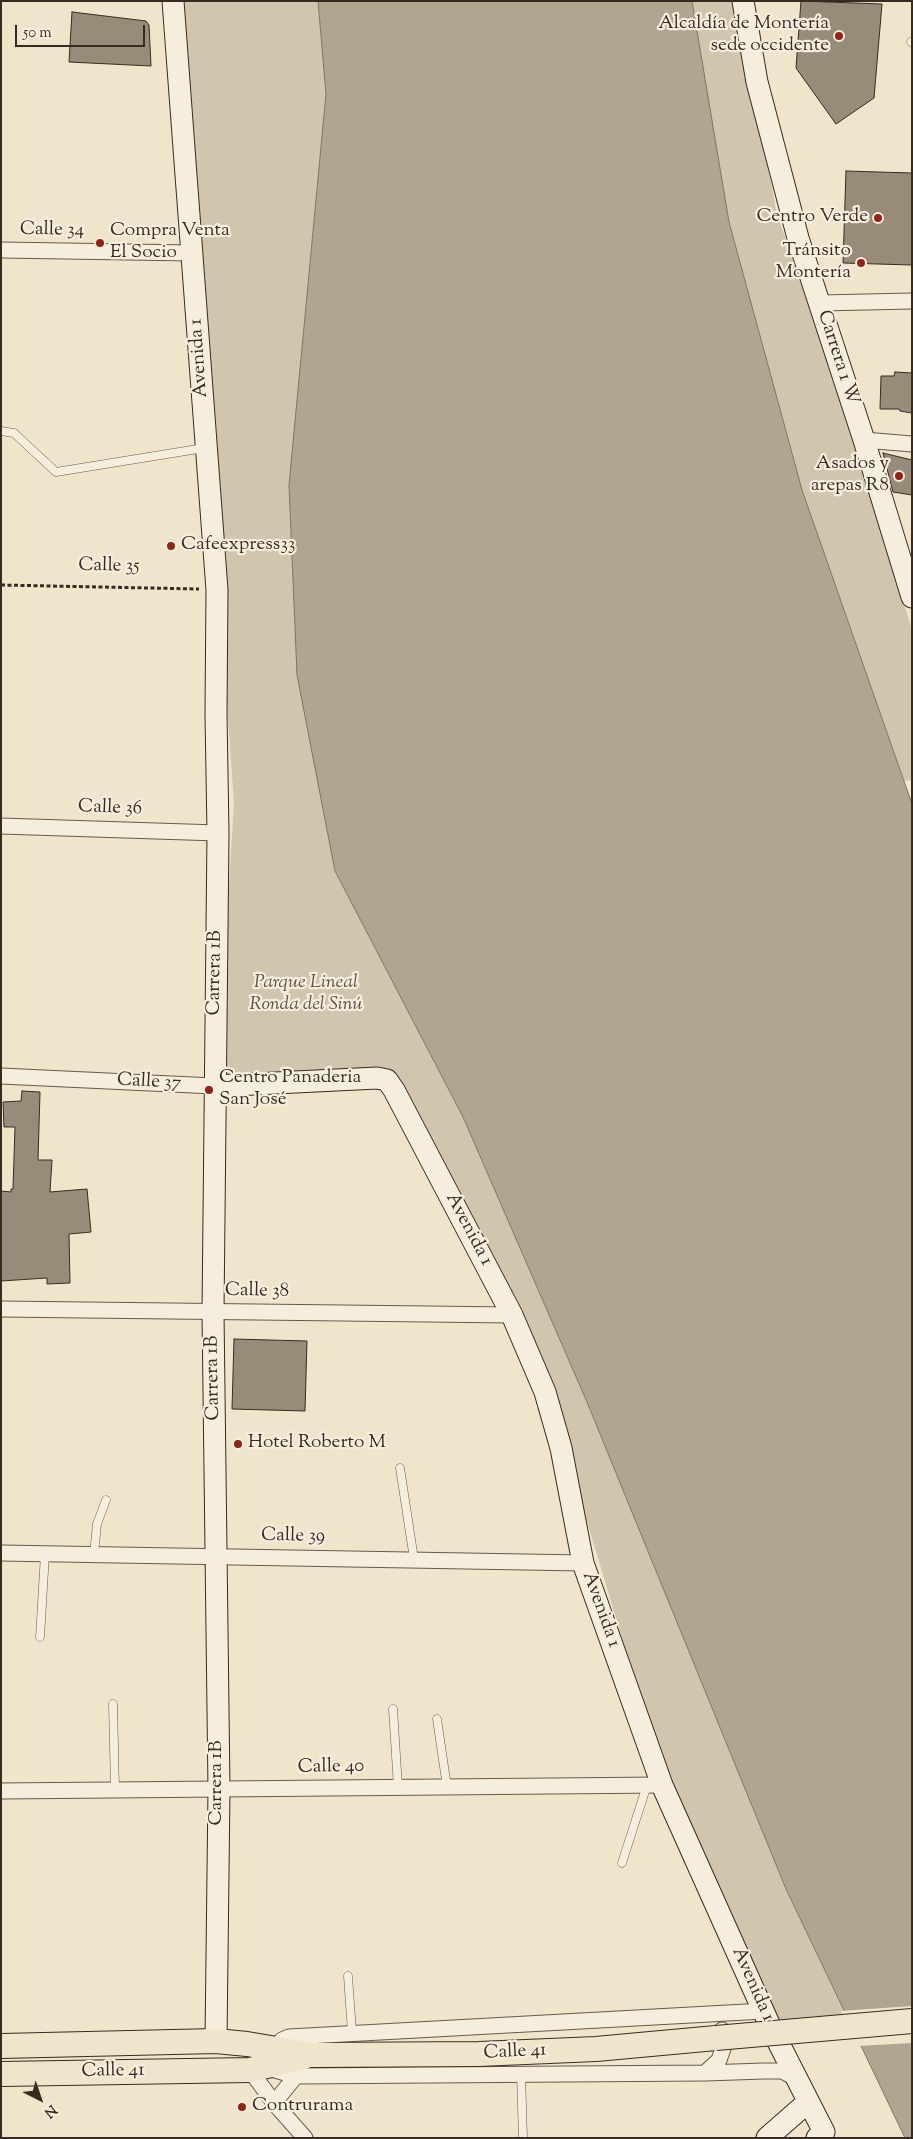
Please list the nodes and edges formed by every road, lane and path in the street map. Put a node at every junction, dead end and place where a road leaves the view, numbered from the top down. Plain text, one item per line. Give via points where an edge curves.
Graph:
1 (172, 1) edge
2 (743, 1) edge
3 (1, 250) edge
4 (192, 253) junction
5 (912, 301) edge
6 (820, 303) junction
7 (1, 431) edge
8 (864, 440) junction
9 (912, 444) edge
10 (206, 448) junction
11 (1, 585) edge
12 (217, 590) junction
13 (912, 596) edge
14 (216, 714) joint
15 (1, 826) edge
16 (218, 833) junction
17 (1, 1076) edge
18 (387, 1080) joint
19 (214, 1086) junction
20 (1, 1309) edge
21 (213, 1312) junction
22 (512, 1315) junction
23 (400, 1468) dead end
24 (106, 1500) dead end
25 (1, 1553) edge
26 (45, 1554) junction
27 (94, 1554) junction
28 (216, 1556) junction
29 (414, 1559) junction
30 (583, 1563) junction
31 (40, 1637) dead end
32 (113, 1704) dead end
33 (393, 1709) dead end
34 (438, 1719) dead end
35 (655, 1785) junction
36 (447, 1787) junction
37 (398, 1788) junction
38 (218, 1789) junction
39 (115, 1790) junction
40 (1, 1791) edge
41 (622, 1863) dead end
42 (348, 1976) dead end
43 (764, 2011) junction
44 (710, 2015) junction
45 (912, 2021) edge
46 (352, 2032) junction
47 (216, 2041) junction
48 (1, 2046) edge
49 (264, 2062) junction
50 (705, 2073) junction
51 (1, 2074) edge
52 (521, 2074) junction
53 (296, 2076) junction
54 (797, 2079) junction
55 (808, 2102) junction
56 (274, 2103) junction
57 (823, 2136) edge
58 (306, 2138) edge
59 (523, 2138) edge
60 (767, 2138) edge

1 - 4 street, Avenida 1
2 - 6 street, Carrera 1 W via 757,82 798,238
3 - 4 street, Calle 34
4 - 10 street, Avenida 1
5 - 6 street
6 - 8 street, Carrera 1 W
7 - 10 lane via 14,433 56,472
8 - 9 street
8 - 13 street, Carrera 1 W
10 - 12 street, Avenida 1
11 - 12 path, Calle 35
12 - 14 street, Avenida 1
14 - 16 street, Carrera 1B
15 - 16 street, Calle 36
16 - 19 street, Carrera 1B
17 - 19 street, Calle 37
18 - 19 street, Calle 37
18 - 22 street, Avenida 1
19 - 21 street, Carrera 1B
20 - 21 street, Calle 38
21 - 22 street, Calle 38
21 - 28 street, Carrera 1B
22 - 30 street, Avenida 1 via 545,1392 561,1448
23 - 29 lane
24 - 27 lane via 97,1524
25 - 26 street, Calle 39
26 - 27 street, Calle 39
26 - 31 lane
27 - 28 street, Calle 39
28 - 29 street, Calle 39
28 - 38 street, Carrera 1B
29 - 30 street, Calle 39
30 - 35 street, Avenida 1
32 - 39 lane
33 - 37 lane
34 - 36 lane
35 - 36 street, Calle 40
35 - 41 lane
35 - 43 street, Avenida 1
36 - 37 street, Calle 40
37 - 38 street, Calle 40
38 - 39 street, Calle 40
38 - 47 street, Carrera 1B
39 - 40 street, Calle 40
42 - 46 lane
43 - 44 street
43 - 54 street, Avenida 1
44 - 46 street
44 - 50 street via 721,2028 725,2043 719,2060
45 - 49 main road, Calle 41, bridge via 596,2049 479,2054 313,2055
46 - 49 street via 289,2036
47 - 48 main road, Calle 41
47 - 49 main road, Calle 41 via 246,2044
49 - 51 main road, Calle 41
49 - 53 street
49 - 56 street
50 - 52 street
50 - 54 street via 782,2071
52 - 53 street
52 - 59 lane
53 - 56 street
54 - 55 street, Avenida 1
55 - 57 street, Avenida 1
55 - 60 street
56 - 58 street

